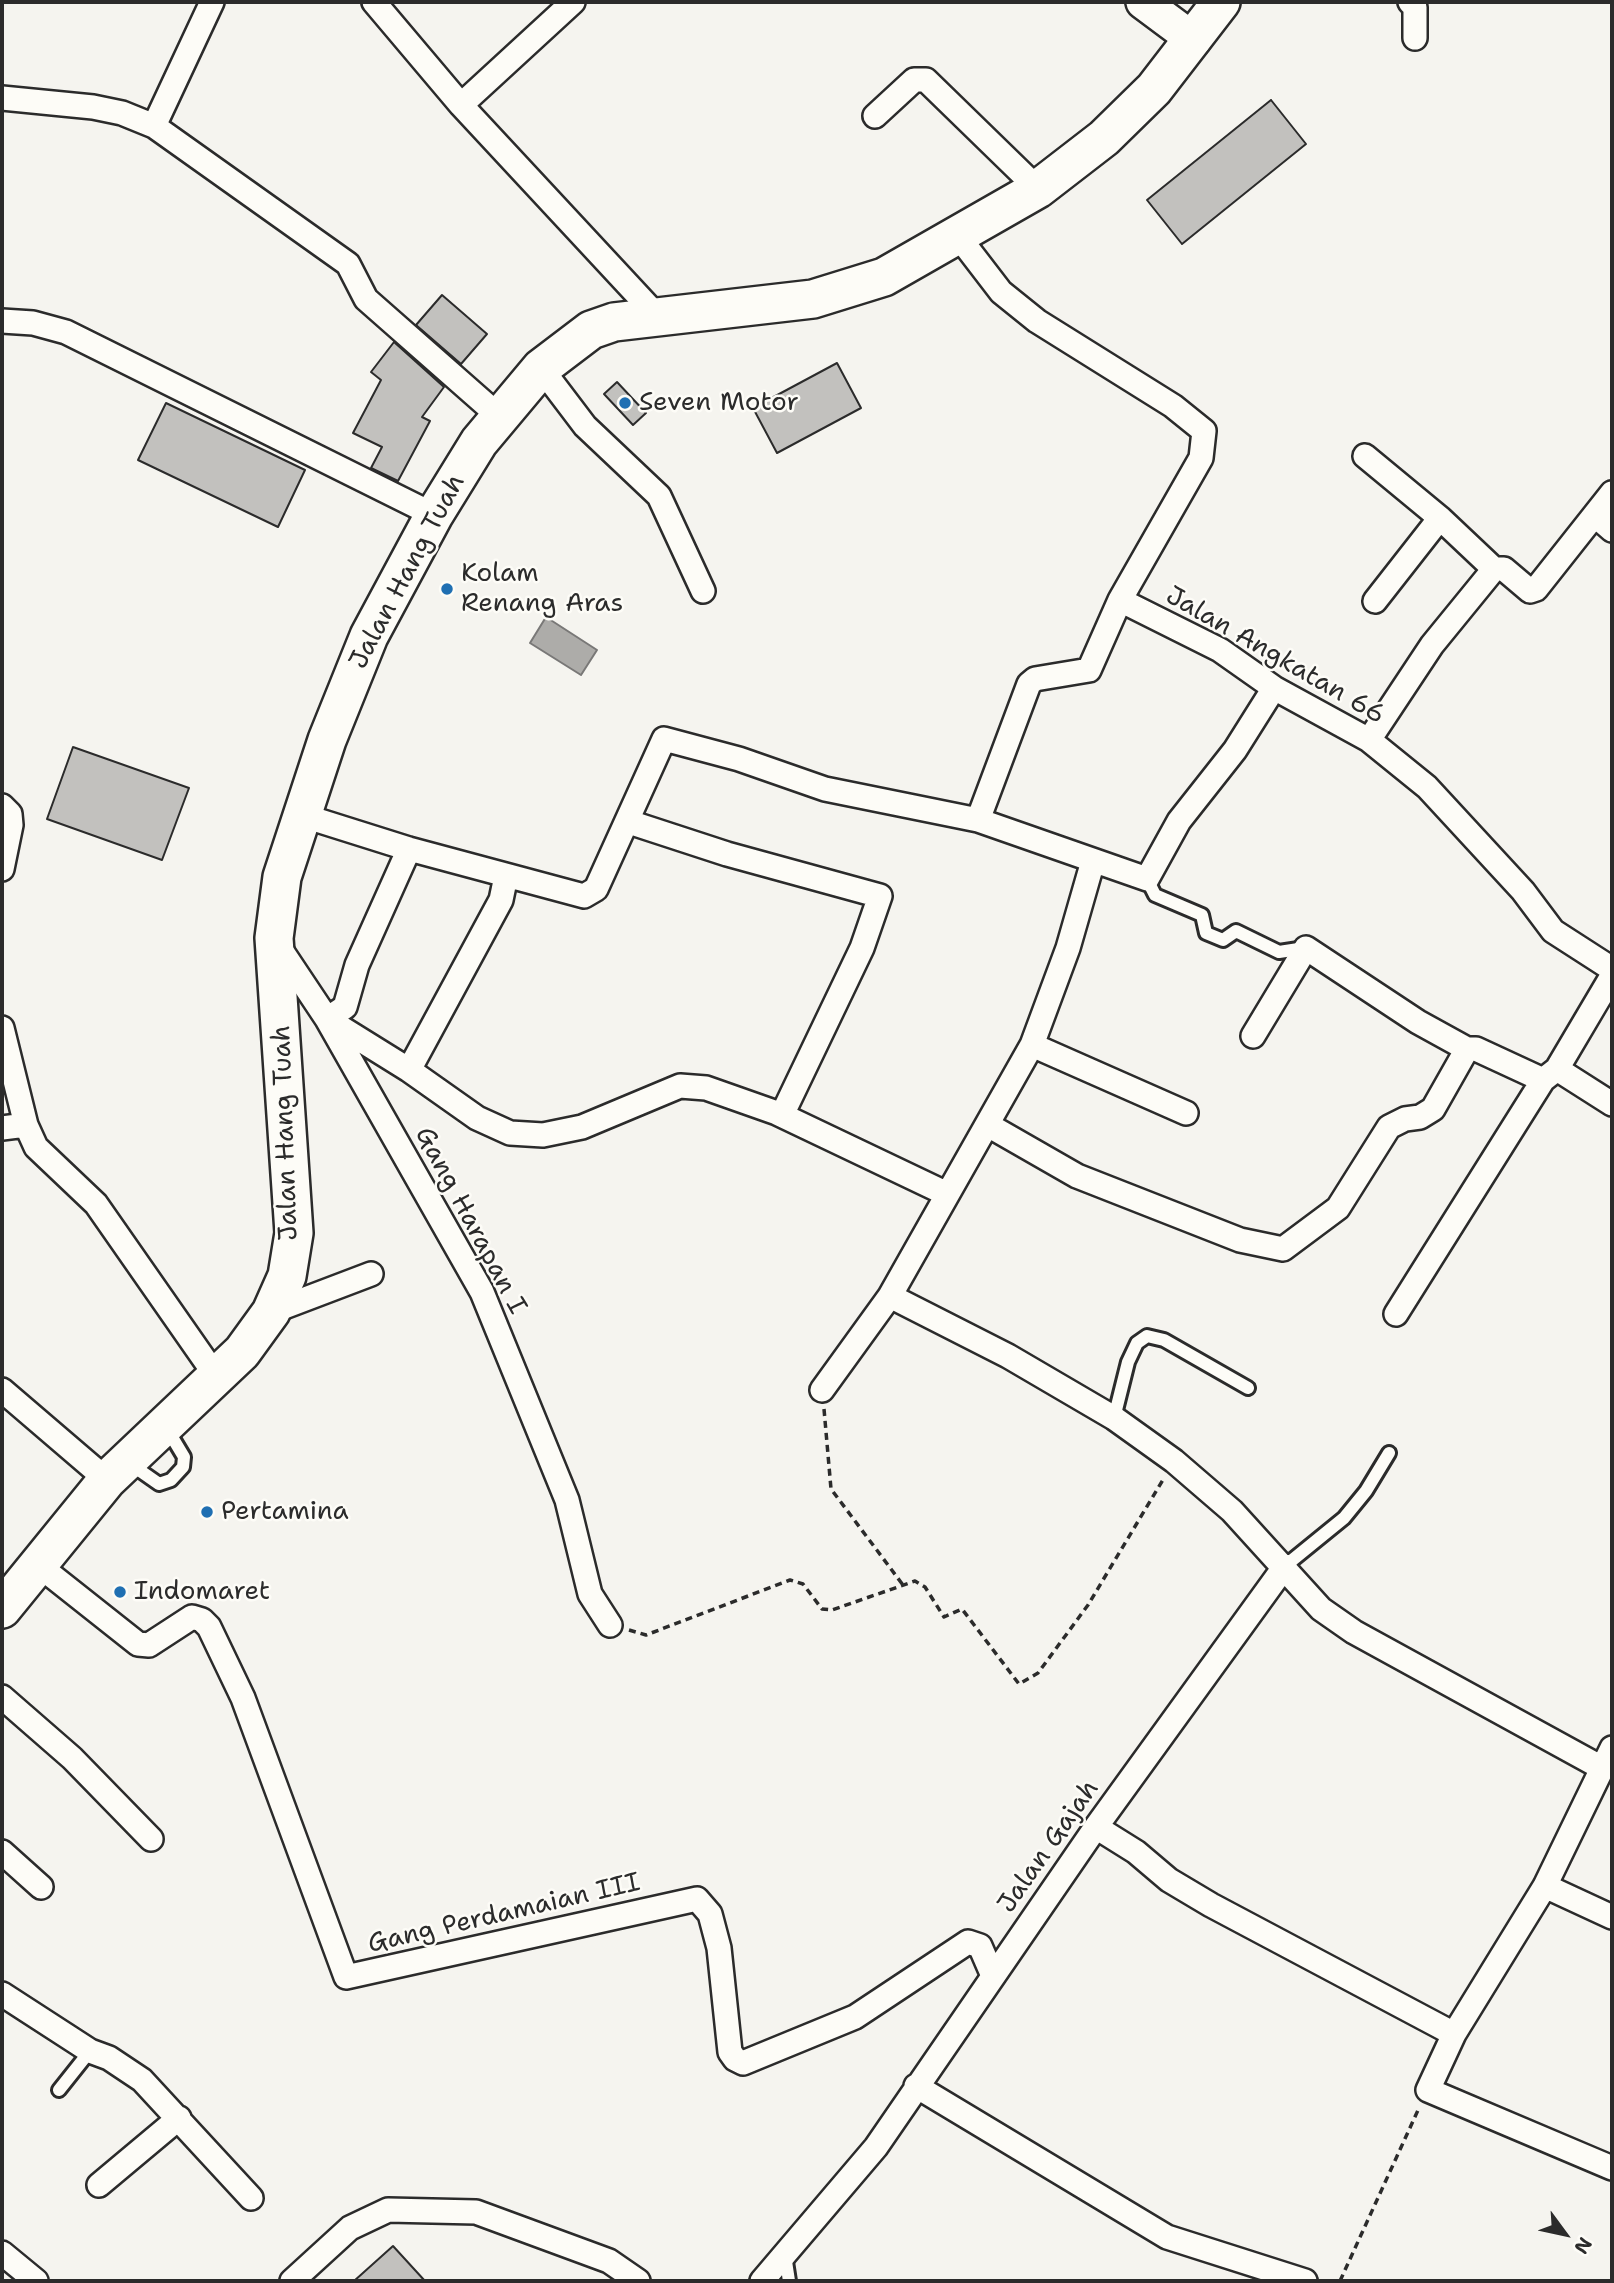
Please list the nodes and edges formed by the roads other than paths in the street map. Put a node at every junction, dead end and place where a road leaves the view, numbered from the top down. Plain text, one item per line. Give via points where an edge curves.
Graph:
1 (212, 2) edge
2 (374, 2) edge
3 (573, 2) edge
4 (1143, 2) edge
5 (1221, 2) edge
6 (1410, 2) edge
7 (1415, 38) dead end
8 (1194, 40) junction
9 (2, 99) edge
10 (461, 105) junction
11 (874, 116) dead end
12 (154, 126) junction
13 (1038, 189) junction
14 (958, 236) junction
15 (659, 318) junction
16 (2, 321) edge
17 (541, 368) junction
18 (500, 417) junction
19 (1364, 456) dead end
20 (1612, 494) edge
21 (434, 515) junction
22 (1440, 518) junction
23 (1604, 523) edge
24 (1494, 569) junction
25 (703, 591) dead end
26 (1120, 600) junction
27 (1375, 601) dead end
28 (1273, 688) junction
29 (1368, 740) junction
30 (2, 806) edge
31 (301, 815) junction
32 (978, 820) junction
33 (629, 822) junction
34 (409, 849) junction
35 (1093, 861) junction
36 (2, 869) edge
37 (506, 876) junction
38 (1147, 879) junction
39 (274, 938) junction
40 (1306, 948) junction
41 (1612, 969) edge
42 (1612, 976) edge
43 (327, 1020) junction
44 (2, 1028) edge
45 (1254, 1036) dead end
46 (1032, 1045) junction
47 (1467, 1049) junction
48 (409, 1070) junction
49 (1550, 1075) junction
50 (1612, 1104) edge
51 (1186, 1113) dead end
52 (782, 1115) junction
53 (26, 1125) junction
54 (988, 1125) junction
55 (2, 1128) edge
56 (947, 1194) junction
57 (371, 1274) dead end
58 (890, 1296) junction
59 (271, 1312) junction
60 (1396, 1314) dead end
61 (216, 1376) junction
62 (1248, 1388) dead end
63 (2, 1390) edge
64 (822, 1390) road end
65 (1114, 1418) junction
66 (1389, 1453) dead end
67 (116, 1470) junction
68 (37, 1564) junction
69 (1285, 1566) junction
70 (2, 1609) edge
71 (610, 1625) road end
72 (2, 1698) edge
73 (1607, 1758) edge
74 (1096, 1826) junction
75 (151, 1839) dead end
76 (2, 1852) edge
77 (41, 1886) dead end
78 (1545, 1886) junction
79 (1612, 1917) edge
80 (993, 1976) junction
81 (2, 1994) edge
82 (1454, 2034) junction
83 (90, 2052) junction
84 (916, 2086) junction
85 (59, 2090) dead end
86 (180, 2119) junction
87 (1612, 2168) edge
88 (100, 2185) dead end
89 (251, 2198) dead end
90 (2, 2253) edge
91 (785, 2254) junction
92 (36, 2281) edge
93 (292, 2281) edge
94 (638, 2281) edge
95 (762, 2281) edge
96 (789, 2281) edge
97 (1305, 2281) edge

1 - 12 street
2 - 10 street
3 - 10 street
4 - 8 street
5 - 8 main road, Jalan Hang Tuah
6 - 7 street via 1415,8
8 - 13 main road, Jalan Hang Tuah via 1154,89 1104,138
9 - 12 street via 93,107
10 - 15 street
11 - 13 street via 914,80 926,80
12 - 18 street via 348,264 366,299
13 - 14 main road, Jalan Hang Tuah
14 - 15 main road, Jalan Hang Tuah via 884,277 813,299
14 - 26 street, Jalan Angkatan 66 via 1001,292 1037,321 1204,430 1201,458
15 - 17 main road, Jalan Hang Tuah via 614,322 591,330
16 - 21 street via 66,332
17 - 18 main road, Jalan Hang Tuah
17 - 25 street via 585,426 659,496
18 - 21 main road, Jalan Hang Tuah
19 - 22 street
20 - 23 street
21 - 31 main road, Jalan Hang Tuah via 369,636
22 - 24 street
22 - 27 street
23 - 24 street via 1536,589 1530,591 1504,569
24 - 29 street via 1432,645
26 - 28 street, Jalan Angkatan 66 via 1220,650
26 - 32 street via 1089,670 1035,679 1029,684
28 - 29 street, Jalan Angkatan 66
28 - 38 street via 1235,750 1179,821
29 - 41 street, Jalan Angkatan 66 via 1427,787 1523,891 1553,931
30 - 36 street via 10,814 11,825
31 - 34 street
31 - 39 main road, Jalan Hang Tuah via 282,877
32 - 33 street via 825,789 664,739
32 - 35 street
33 - 37 street via 597,889 584,896
33 - 52 street via 880,896 862,948
34 - 37 street
34 - 43 street via 356,965 345,1007
35 - 38 street
35 - 46 street via 1068,948
37 - 48 street via 502,900
38 - 40 lane via 1155,895 1202,915 1206,933 1223,940 1236,931 1279,952
39 - 43 street, Gang Harapan I
39 - 59 main road, Jalan Hang Tuah via 294,1233 287,1276
40 - 45 street
40 - 47 street
42 - 49 street
43 - 48 street
43 - 71 street, Gang Harapan I via 482,1292 567,1500 590,1594
44 - 53 street
46 - 51 street
46 - 54 street
47 - 49 street
47 - 54 street via 1433,1108 1389,1127 1338,1208 1283,1249 1240,1240 1077,1176
48 - 52 street via 477,1118 510,1133 543,1135 582,1127 680,1086 706,1087
49 - 50 street
49 - 60 street
52 - 56 street
53 - 55 street
53 - 61 street via 36,1147 96,1204 120,1234
54 - 56 street
56 - 58 street
57 - 59 street
58 - 64 street
58 - 65 street via 1008,1356
59 - 61 main road, Jalan Hang Tuah via 242,1352
61 - 67 main road, Jalan Hang Tuah
62 - 65 lane via 1164,1340 1147,1336 1137,1343 1128,1362
63 - 67 street
65 - 69 street via 1232,1511
66 - 69 lane, Jalan Gajah via 1344,1518
67 - 68 main road, Jalan Hang Tuah
68 - 70 main road, Jalan Hang Tuah
68 - 80 street, Gang Perdamaian III via 138,1644 149,1645 192,1617 209,1627 243,1699 346,1977 697,1899 710,1914 719,1948 730,2052 743,2063 855,2017 968,1942 979,1946
69 - 73 street via 1321,1609 1354,1632
69 - 74 street, Jalan Gajah
72 - 75 street via 72,1758
73 - 78 street
74 - 80 street, Jalan Gajah
74 - 82 street via 1211,1905
76 - 77 street
78 - 79 street
78 - 82 street
80 - 84 street, Jalan Gajah
81 - 83 street
82 - 87 street via 1428,2090
83 - 85 lane
83 - 86 street via 109,2058 142,2080
84 - 91 street, Jalan Gajah via 876,2147
84 - 97 street via 1167,2237
86 - 88 street
86 - 89 street
90 - 92 street
91 - 95 street, Jalan Gajah
91 - 96 lane
93 - 94 street via 349,2228 388,2210 476,2212 609,2261

